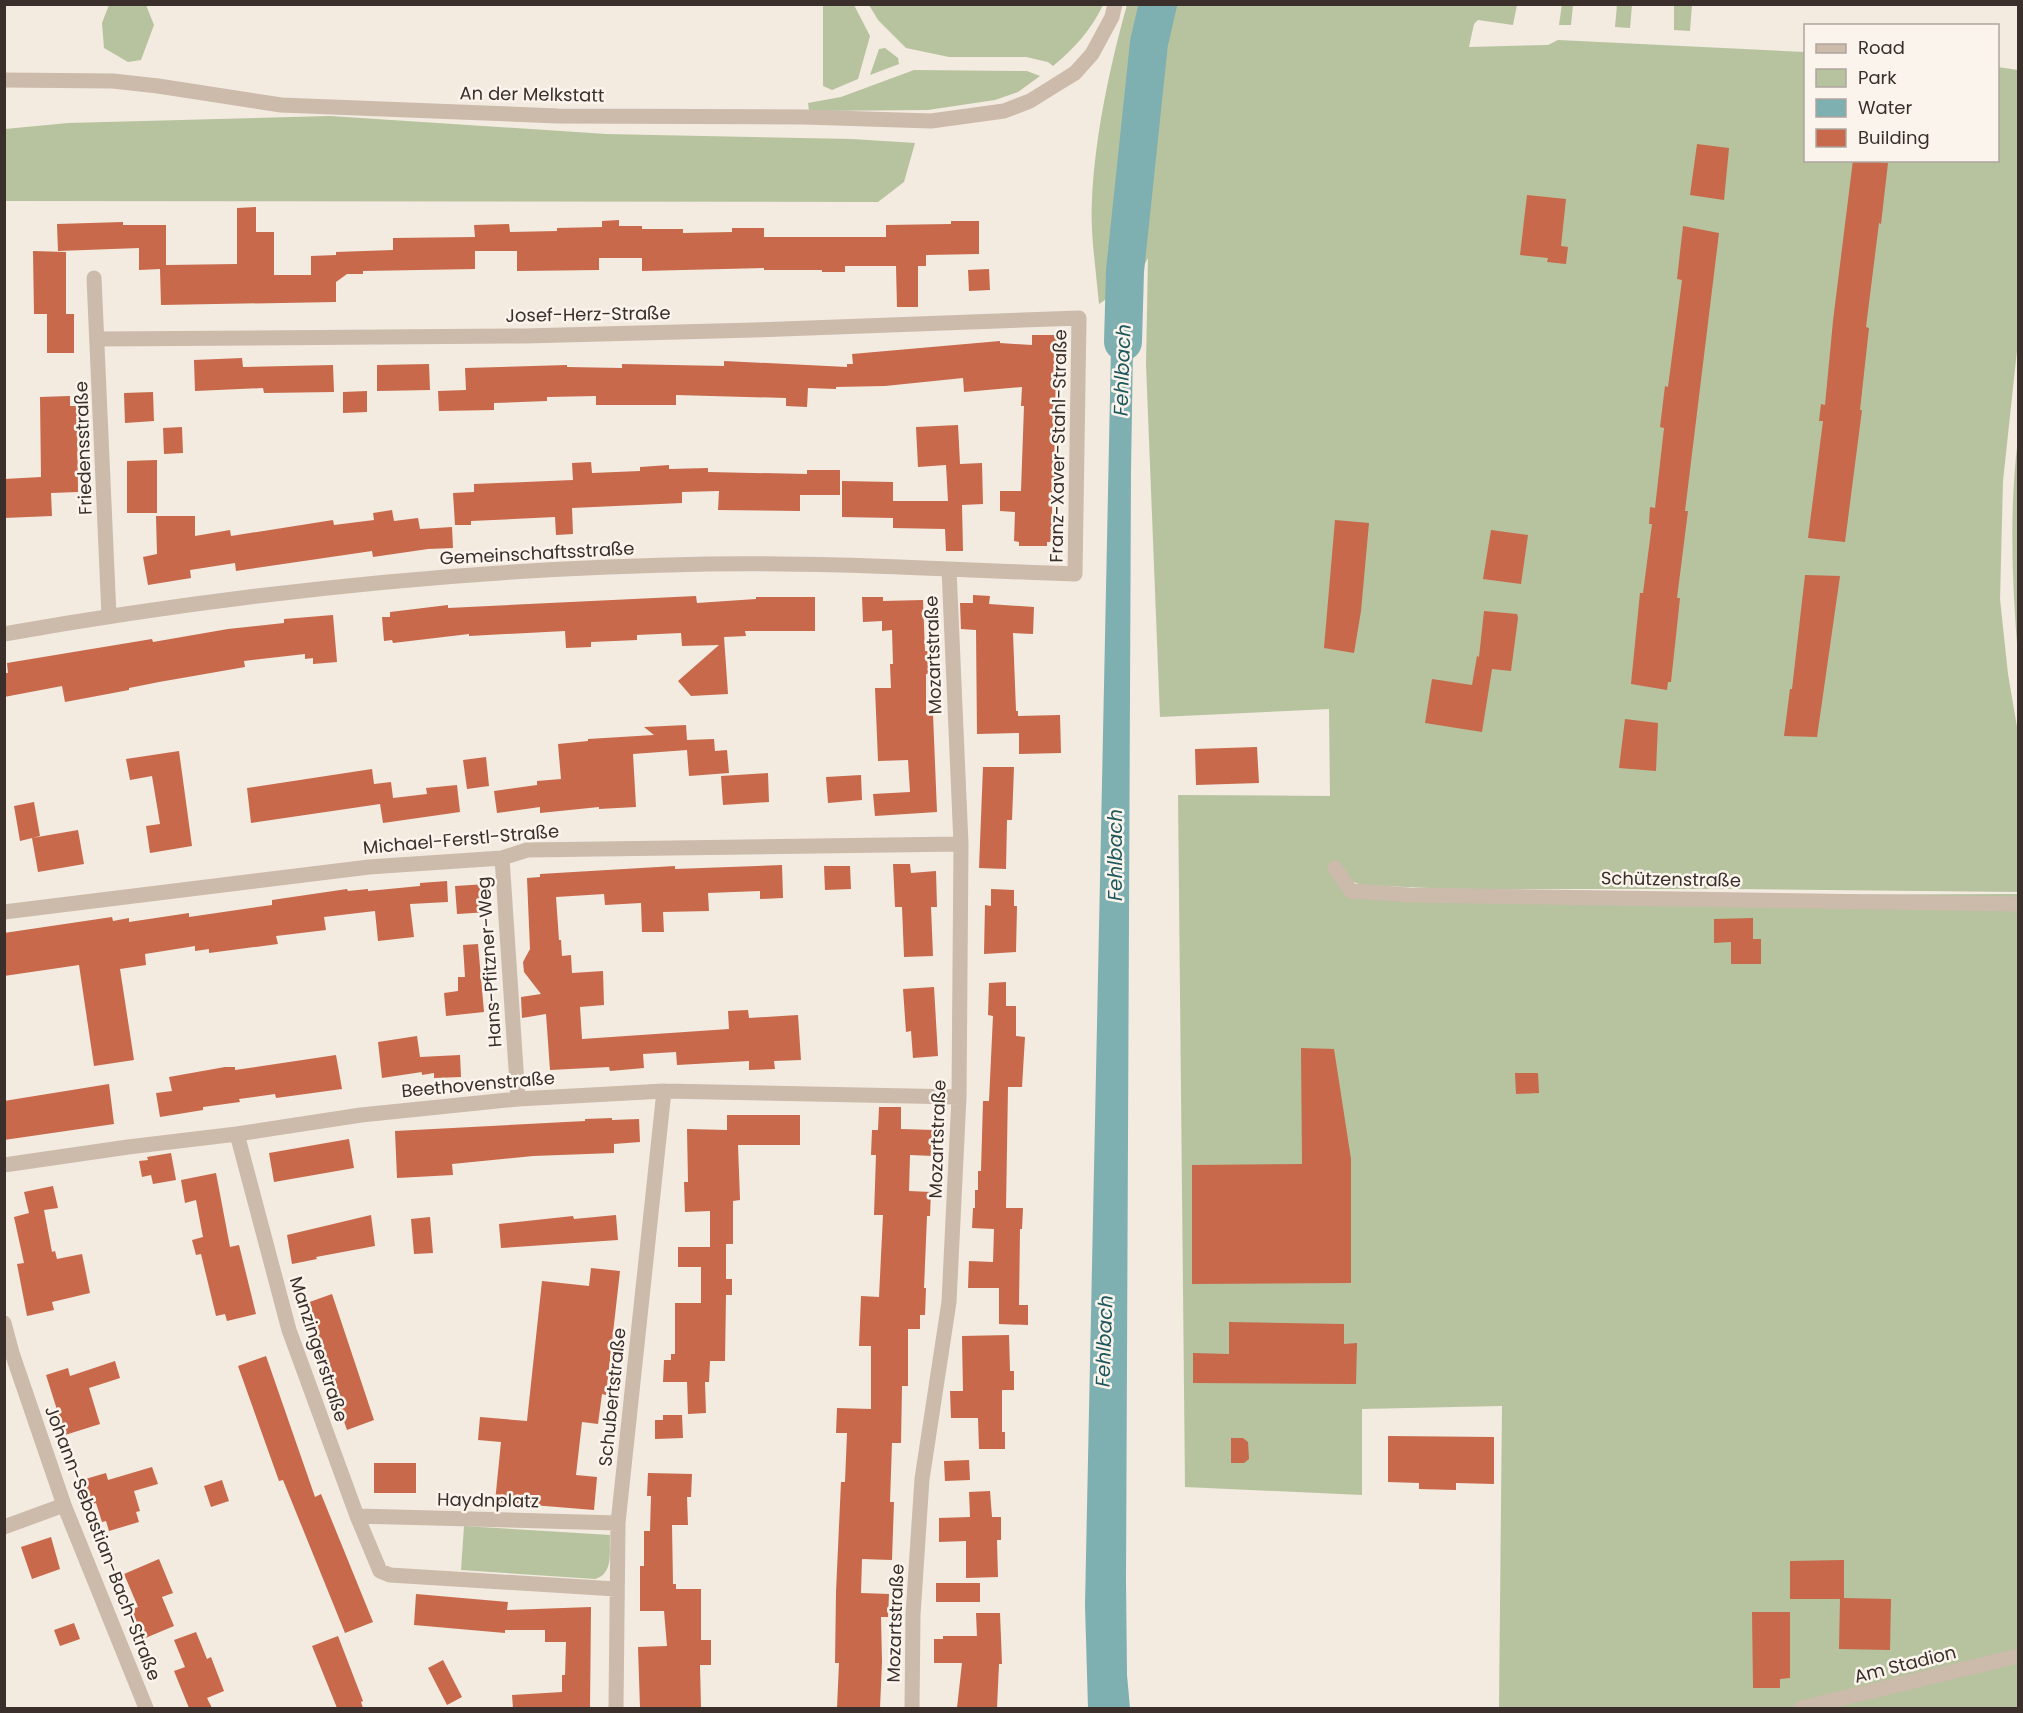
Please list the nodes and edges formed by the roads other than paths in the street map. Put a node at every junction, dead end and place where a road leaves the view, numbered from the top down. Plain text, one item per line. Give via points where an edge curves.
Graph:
1 (1115, 4) edge
2 (4, 80) edge
3 (94, 278) dead end
4 (1079, 318) joint
5 (98, 339) junction
6 (949, 569) junction
7 (1076, 574) joint
8 (109, 616) junction
9 (4, 634) edge
10 (961, 844) junction
11 (502, 858) junction
12 (1335, 868) dead end
13 (2019, 904) edge
14 (4, 912) edge
15 (664, 1091) junction
16 (959, 1097) junction
17 (518, 1099) junction
18 (237, 1134) junction
19 (4, 1165) edge
20 (4, 1323) edge
21 (64, 1505) junction
22 (357, 1516) junction
23 (618, 1523) junction
24 (4, 1527) edge
25 (616, 1589) junction
26 (2019, 1656) edge
27 (146, 1708) edge
28 (616, 1708) edge
29 (912, 1708) edge
30 (1801, 1708) edge

1 - 2 street, An der Melkstatt via 1092,54 1075,73 1030,101 1004,111 931,121 558,116 281,105 113,81
3 - 5 street, Friedensstraße
4 - 5 street, Josef-Herz-Straße via 537,335
4 - 7 street, Franz-Xaver-Stahl-Straße
5 - 8 street, Friedensstraße
6 - 7 street, Gemeinschaftsstraße
6 - 8 street, Gemeinschaftsstraße via 706,564 468,574
6 - 10 street, Mozartstraße
8 - 9 street, Gemeinschaftsstraße
10 - 11 street, Michael-Ferstl-Straße via 527,850
10 - 16 street, Mozartstraße
11 - 14 street, Michael-Ferstl-Straße via 369,867
11 - 17 street, Hans-Pfitzner-Weg
12 - 13 street, Schützenstraße via 1351,891 1409,896
15 - 16 street, Beethovenstraße
15 - 17 street, Beethovenstraße
15 - 23 street, Schubertstraße
16 - 29 street, Mozartstraße via 949,1302 921,1491
17 - 18 street, Beethovenstraße via 361,1115
18 - 19 street, Beethovenstraße
18 - 22 street, Manzingerstraße via 289,1330
20 - 21 street, Johann-Sebastian-Bach-Straße
21 - 24 street
21 - 27 street, Johann-Sebastian-Bach-Straße
22 - 23 street, Haydnplatz
22 - 25 street, Manzingerstraße via 380,1571 390,1575
23 - 25 street, Schubertstraße
25 - 28 street, Schubertstraße
26 - 30 street, Am Stadion

